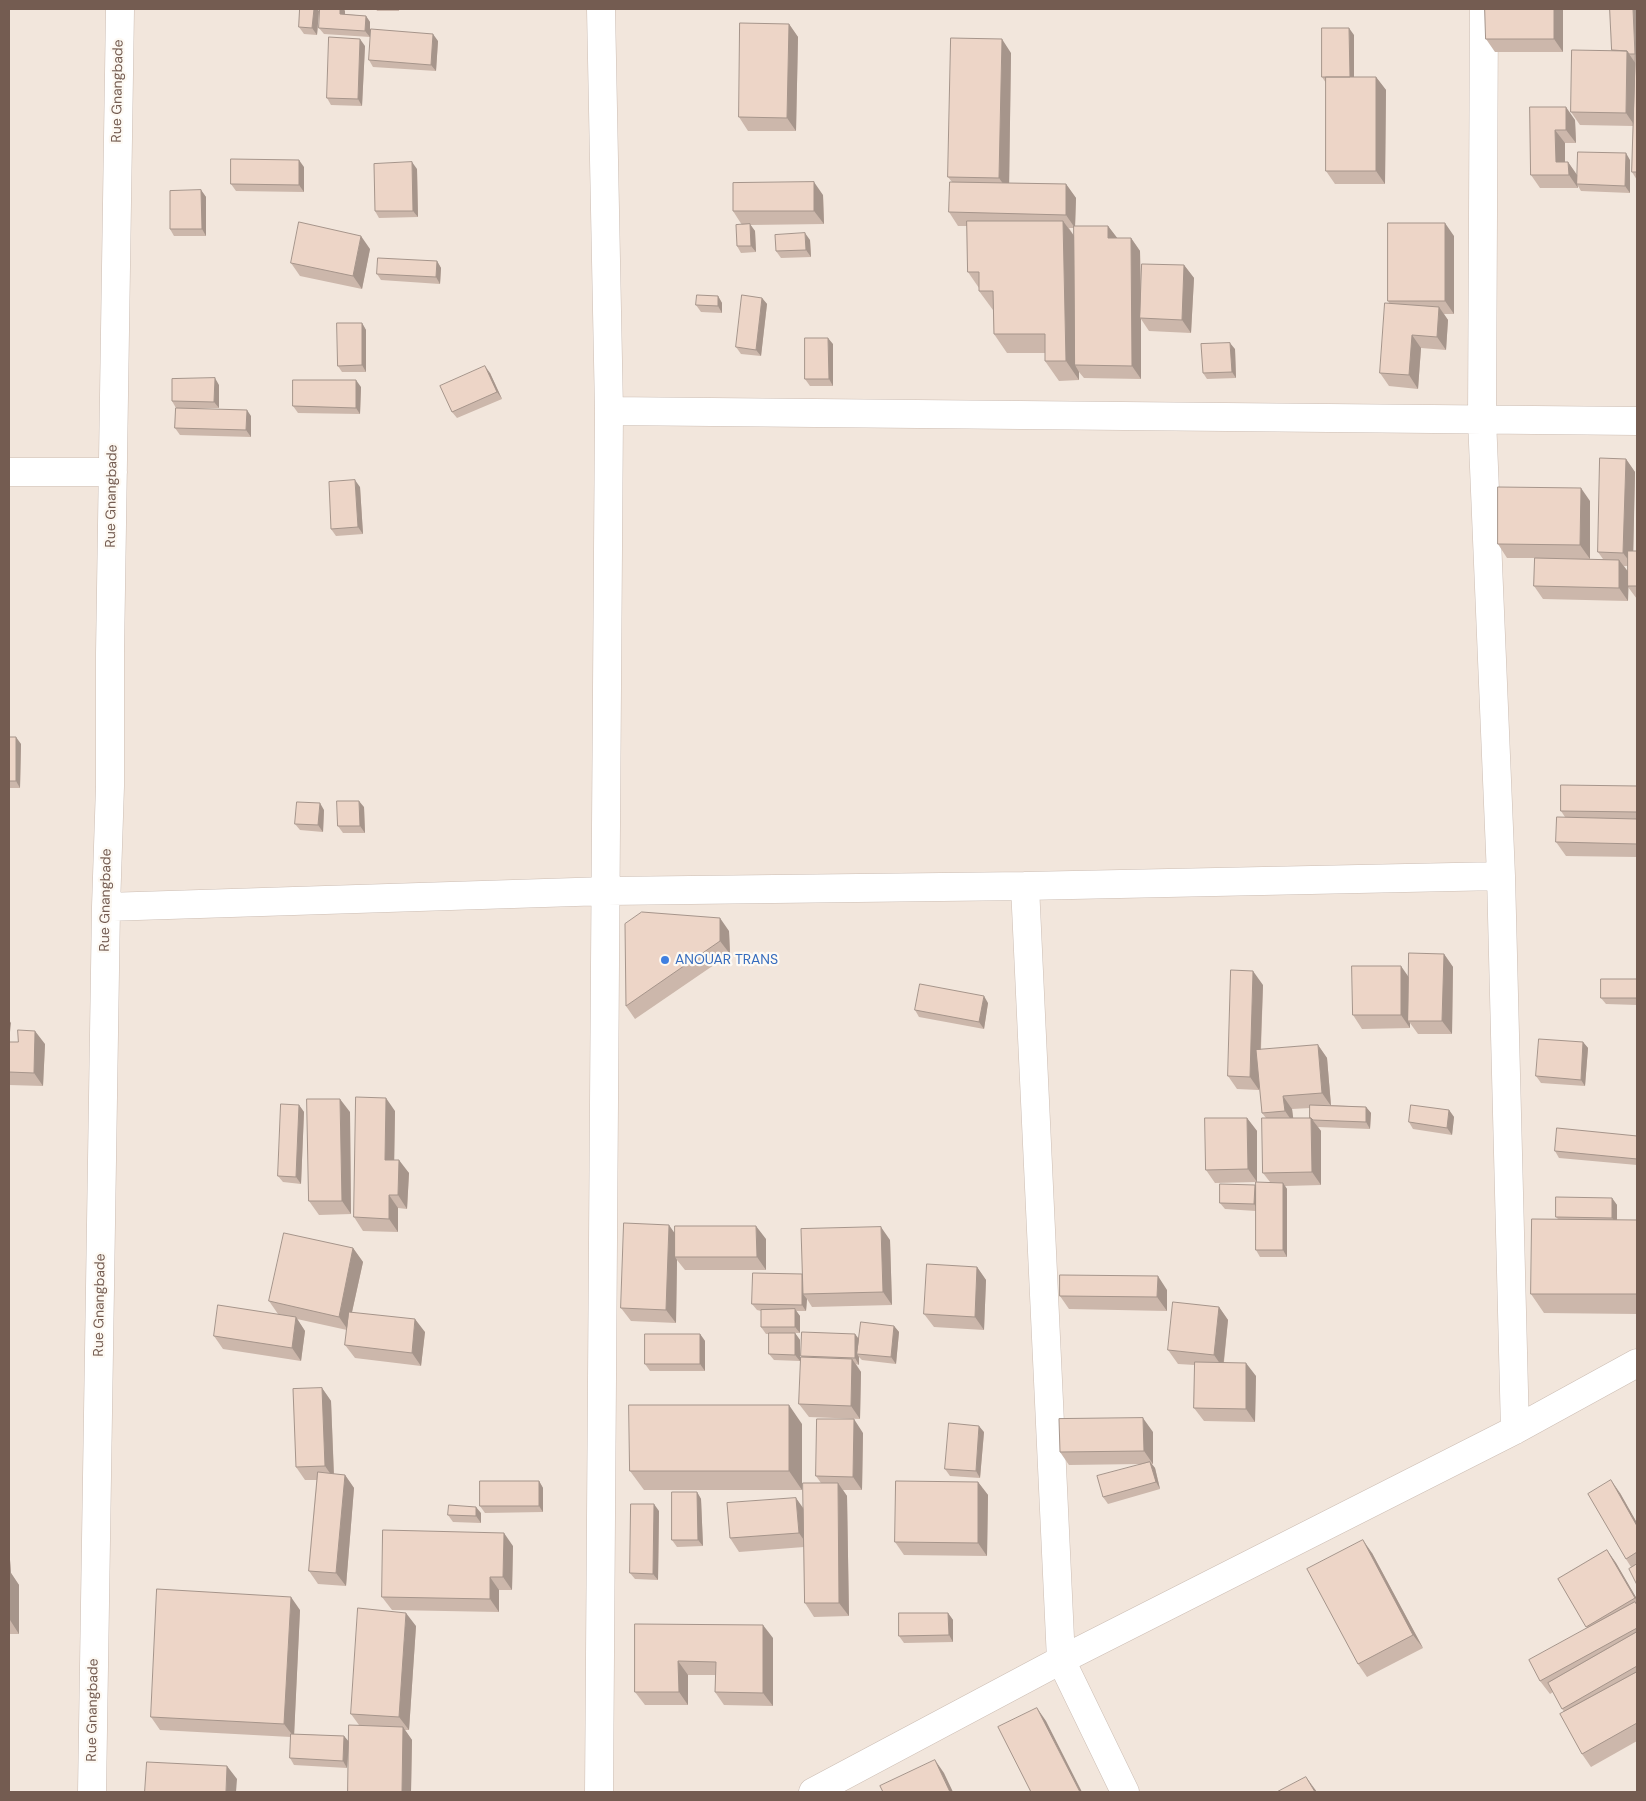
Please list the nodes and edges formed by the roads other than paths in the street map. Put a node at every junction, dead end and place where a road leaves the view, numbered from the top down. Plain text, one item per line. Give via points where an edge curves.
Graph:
1 (120, 9) edge
2 (601, 9) edge
3 (1484, 9) edge
4 (609, 411) junction
5 (1482, 419) junction
6 (1637, 421) edge
7 (9, 472) edge
8 (112, 472) junction
9 (1501, 876) junction
10 (1025, 886) junction
11 (607, 891) junction
12 (106, 907) junction
13 (1637, 1363) edge
14 (1515, 1430) junction
15 (1061, 1660) junction
16 (92, 1792) edge
17 (599, 1792) edge
18 (813, 1792) edge
19 (1125, 1792) edge

1 - 8 street, Rue Gnangbade
2 - 4 street
3 - 5 street
4 - 5 street
4 - 11 street
5 - 6 street
5 - 9 street
7 - 8 street
8 - 12 street, Rue Gnangbade
9 - 10 street
9 - 14 street
10 - 11 street
10 - 15 street
11 - 12 street
11 - 17 street
12 - 16 street, Rue Gnangbade
13 - 14 street
14 - 15 street
15 - 18 street
15 - 19 street

